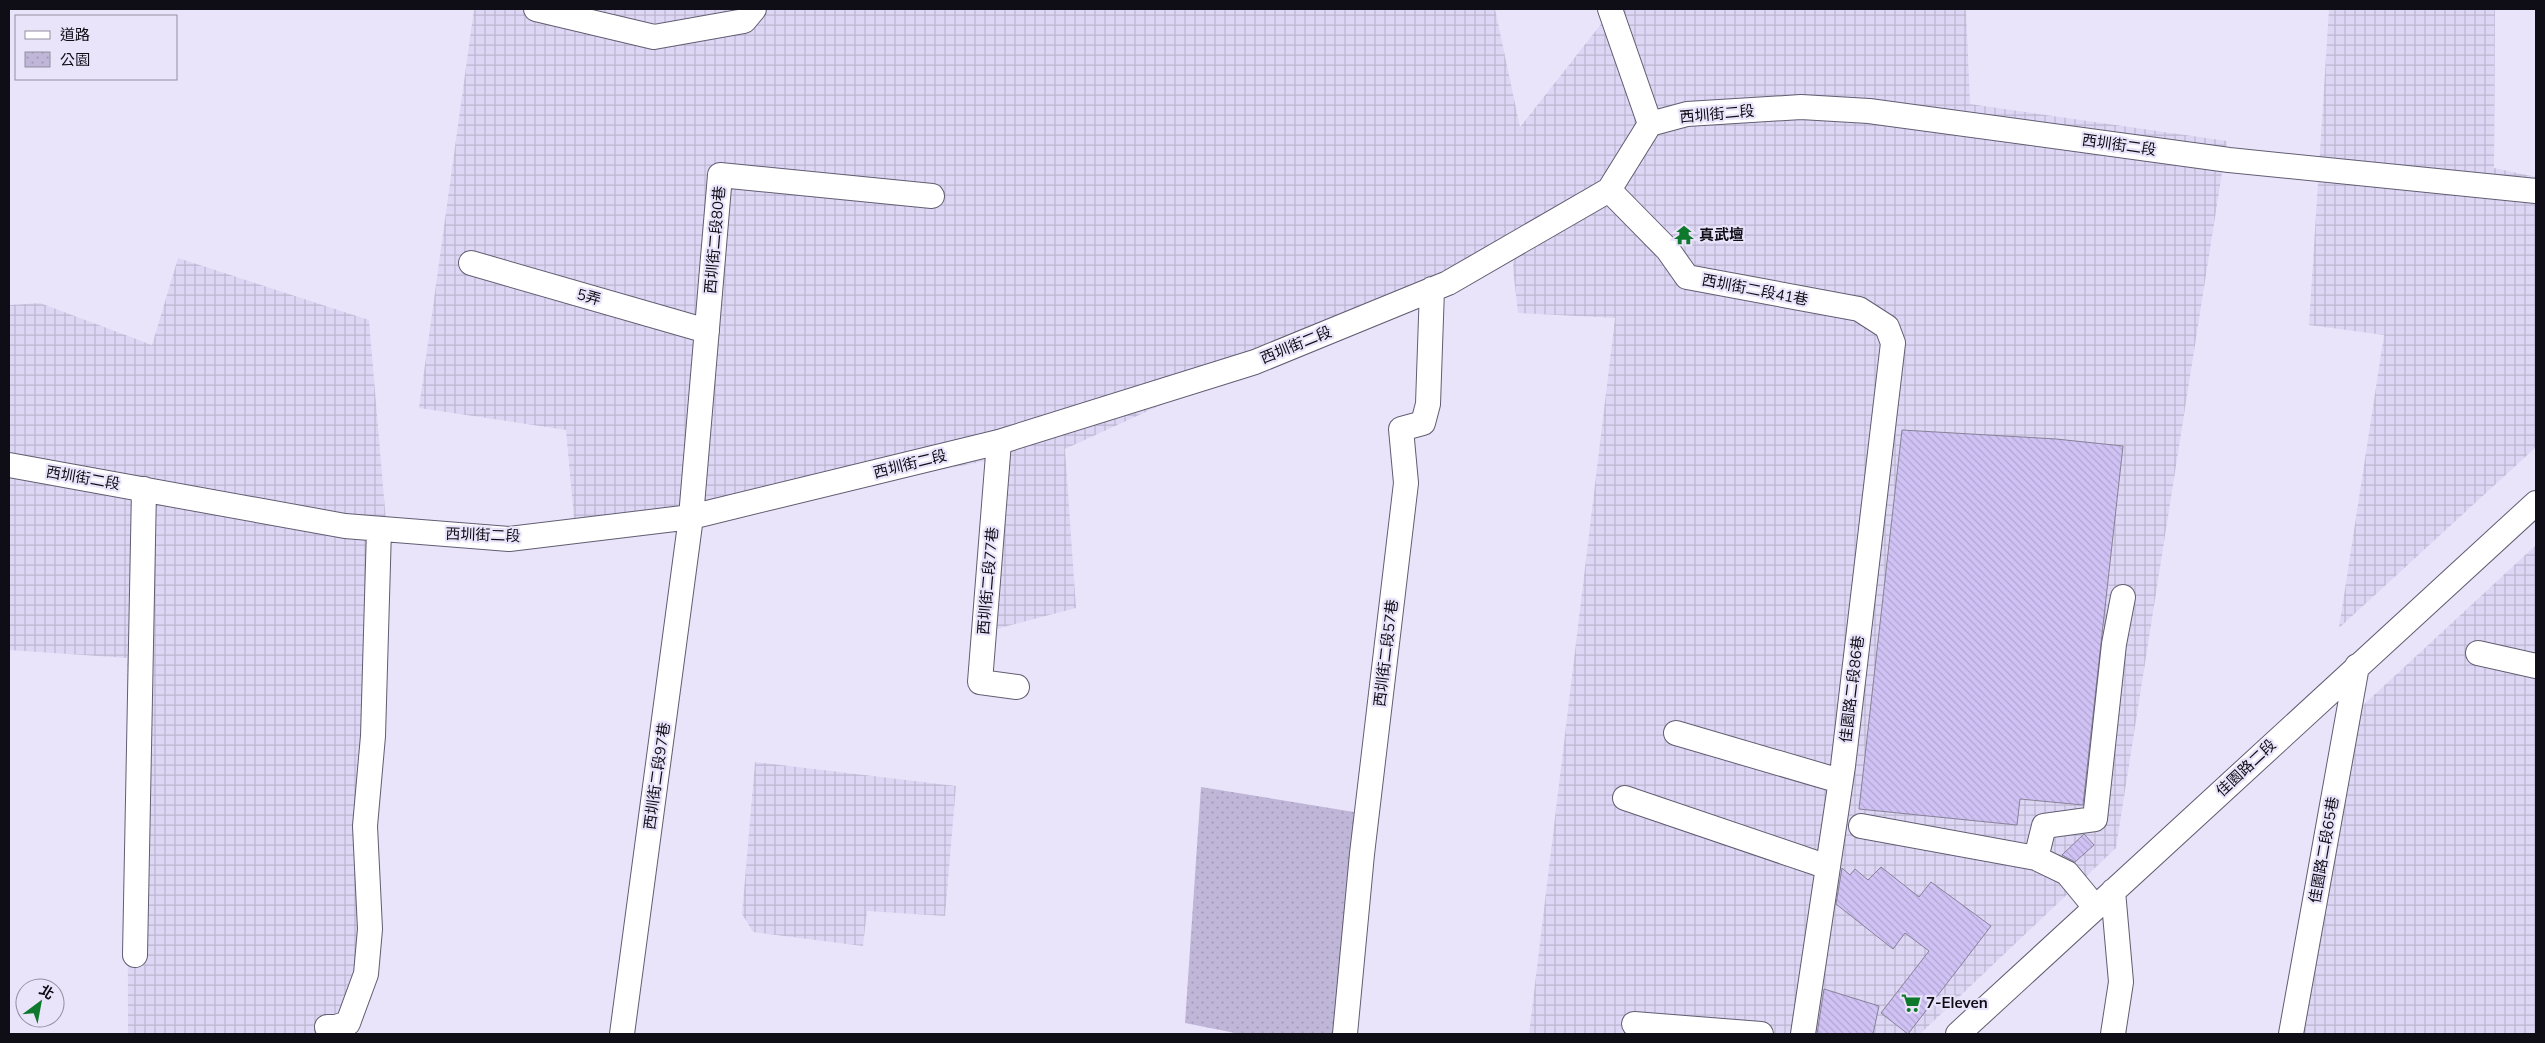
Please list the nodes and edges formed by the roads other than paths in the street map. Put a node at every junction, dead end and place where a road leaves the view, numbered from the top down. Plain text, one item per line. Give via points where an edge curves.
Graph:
1 (536, 9) edge
2 (754, 9) edge
3 (1610, 9) edge
4 (1650, 124) junction
5 (1609, 190) junction
6 (2536, 191) edge
7 (932, 196) dead end
8 (472, 262) dead end
9 (1432, 289) junction
10 (707, 330) junction
11 (1894, 343) joint
12 (999, 442) junction
13 (9, 464) edge
14 (144, 489) junction
15 (2536, 503) edge
16 (691, 517) junction
17 (379, 529) junction
18 (2123, 597) dead end
19 (2478, 653) dead end
20 (2357, 666) junction
21 (2536, 666) edge
22 (1017, 687) dead end
23 (1676, 733) dead end
24 (1840, 781) junction
25 (1625, 798) dead end
26 (1861, 826) dead end
27 (2036, 858) junction
28 (1828, 867) junction
29 (2113, 891) junction
30 (2095, 907) junction
31 (135, 955) dead end
32 (1634, 1024) dead end
33 (327, 1027) dead end
34 (622, 1034) edge
35 (1345, 1034) edge
36 (1761, 1034) edge
37 (1803, 1034) edge
38 (1958, 1034) edge
39 (2113, 1034) edge
40 (2290, 1034) edge

1 - 2 street via 654,37 744,21
3 - 4 street
4 - 5 street, 西圳街二段
4 - 6 street, 西圳街二段 via 1687,114 1801,107 1869,111 2230,160
5 - 9 street, 西圳街二段 via 1448,283
5 - 11 street, 西圳街二段41巷 via 1668,250 1687,277 1860,309 1887,326
7 - 10 street, 西圳街二段80巷 via 720,175
8 - 10 street, 5弄
9 - 12 street, 西圳街二段 via 1255,362
9 - 35 street, 西圳街二段57巷 via 1428,404 1423,423 1401,429 1406,482 1362,854
10 - 16 street, 西圳街二段80巷
11 - 24 street, 佳園路二段86巷
12 - 16 street, 西圳街二段
12 - 22 street, 西圳街二段77巷 via 980,682
13 - 14 street, 西圳街二段
14 - 17 street, 西圳街二段 via 345,526
14 - 31 street
15 - 20 street, 佳園路二段
16 - 17 street, 西圳街二段 via 509,540
16 - 34 street, 西圳街二段97巷
17 - 33 street via 373,736 365,826 370,930 366,974 348,1024
18 - 27 street via 2114,644 2094,819 2044,826
19 - 21 street
20 - 29 street, 佳園路二段
20 - 40 street, 佳園路二段65巷
23 - 24 street
24 - 28 street, 佳園路二段86巷
25 - 28 street
26 - 27 street
27 - 30 street via 2067,873
28 - 37 street, 佳園路二段86巷
29 - 30 street, 佳園路二段
29 - 39 street via 2121,982
30 - 38 street, 佳園路二段
32 - 36 street

